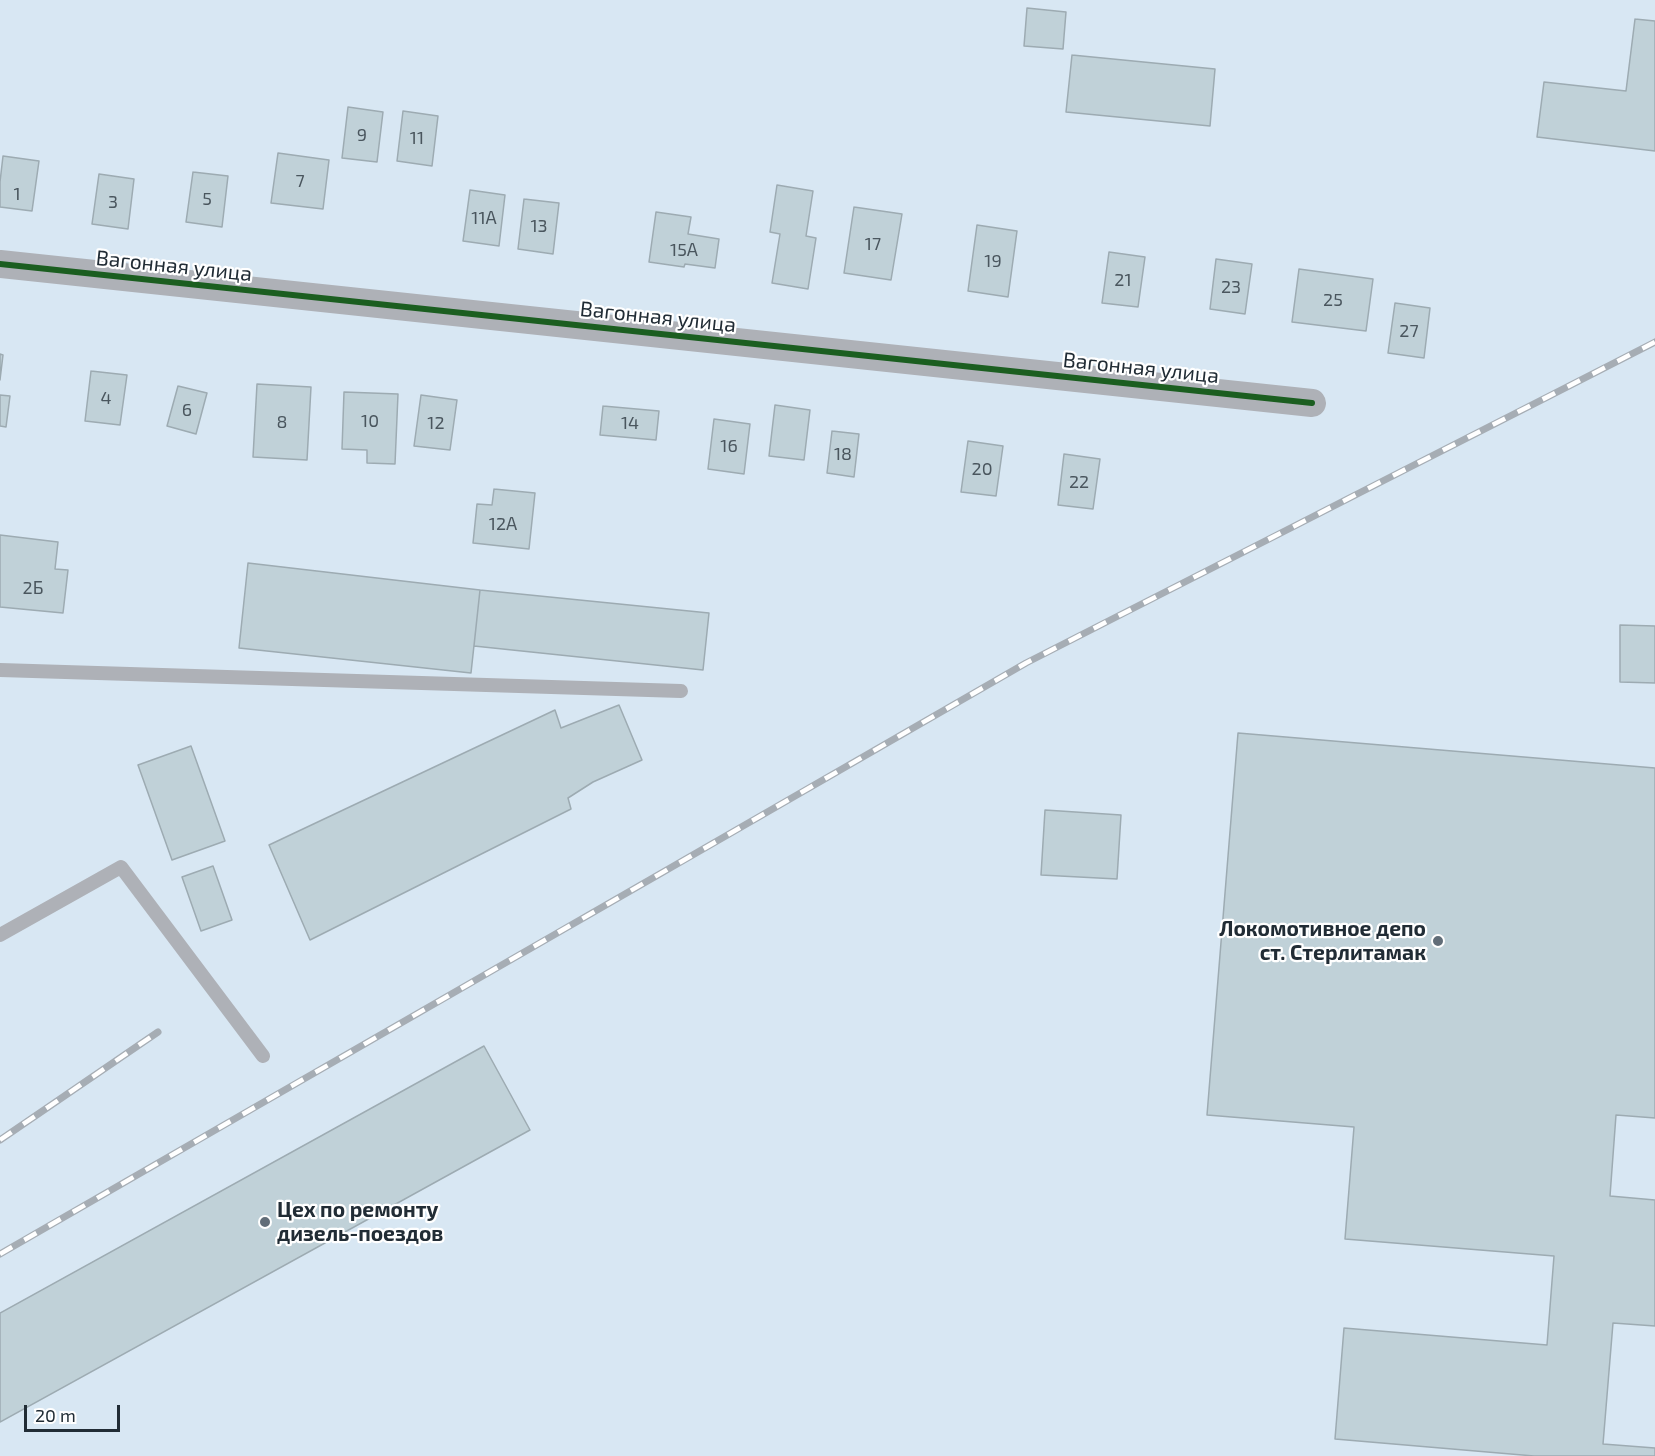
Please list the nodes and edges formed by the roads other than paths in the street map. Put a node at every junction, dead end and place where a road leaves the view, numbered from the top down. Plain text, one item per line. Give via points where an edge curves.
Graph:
1 (0, 264) edge
2 (1312, 403) dead end
3 (0, 670) edge
4 (681, 691) dead end
5 (0, 935) edge
6 (263, 1056) dead end

1 - 2 street, Вагонная улица
3 - 4 lane
5 - 6 lane via 121,867

